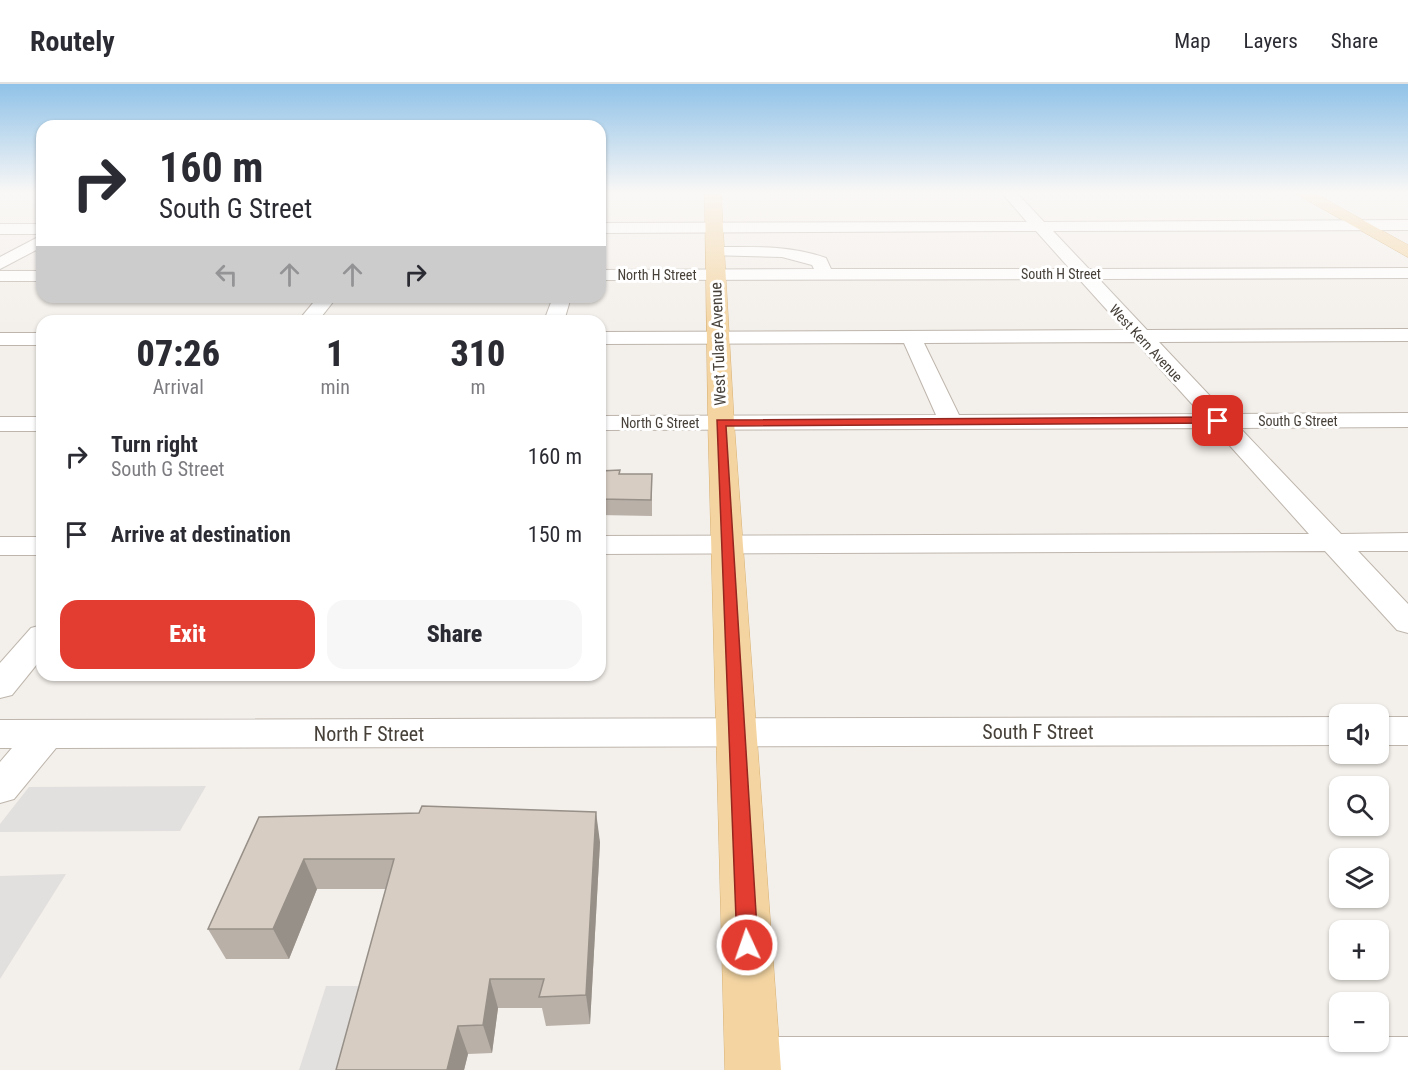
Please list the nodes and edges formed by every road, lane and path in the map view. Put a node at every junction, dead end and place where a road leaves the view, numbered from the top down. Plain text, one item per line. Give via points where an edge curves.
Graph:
1 (708, 239) edge
2 (714, 239) edge
3 (720, 239) edge
4 (1050, 239) edge
5 (1385, 239) edge
6 (36, 243) edge
7 (1408, 252) edge
8 (0, 264) edge
9 (606, 273) edge
10 (1408, 273) edge
11 (1081, 274) junction
12 (0, 276) edge
13 (36, 276) edge
14 (323, 303) edge
15 (313, 315) edge
16 (1140, 335) junction
17 (1408, 335) edge
18 (911, 337) junction
19 (606, 338) edge
20 (717, 338) junction
21 (0, 339) edge
22 (36, 339) edge
23 (1408, 420) edge
24 (1218, 421) junction
25 (721, 422) junction
26 (952, 422) junction
27 (606, 423) edge
28 (0, 424) edge
29 (36, 424) edge
30 (1408, 542) edge
31 (1334, 543) junction
32 (606, 545) edge
33 (728, 545) junction
34 (0, 546) edge
35 (36, 546) edge
36 (1408, 623) edge
37 (36, 643) edge
38 (0, 686) edge
39 (1329, 731) edge
40 (1389, 731) edge
41 (1408, 731) edge
42 (0, 734) edge
43 (46, 734) junction
44 (737, 734) junction
45 (0, 788) edge
46 (1408, 1062) edge
47 (753, 1066) edge

1 - 9 street, North H Street
2 - 20 main road, West Tulare Avenue
3 - 11 street, South H Street via 824,274
4 - 11 street, West Kern Avenue
5 - 7 main road
6 - 8 street
10 - 11 street, South H Street
11 - 16 street, West Kern Avenue
12 - 13 street
14 - 15 street
16 - 17 street
16 - 18 street
16 - 24 street, West Kern Avenue
18 - 20 street
18 - 26 street
19 - 20 street
20 - 25 main road, West Tulare Avenue
21 - 22 street
23 - 24 street, South G Street
24 - 26 street, South G Street
24 - 31 street, West Kern Avenue
25 - 26 street, South G Street
25 - 27 street, North G Street
25 - 33 main road, West Tulare Avenue
28 - 29 street
30 - 31 street
31 - 33 street
31 - 36 street, West Kern Avenue
32 - 33 street
33 - 44 main road, West Tulare Avenue
34 - 35 street
37 - 38 street
39 - 44 street, South F Street
40 - 41 street
42 - 43 street, North F Street
43 - 44 street, North F Street
43 - 45 street
44 - 47 main road, West Tulare Avenue
46 - 47 street

